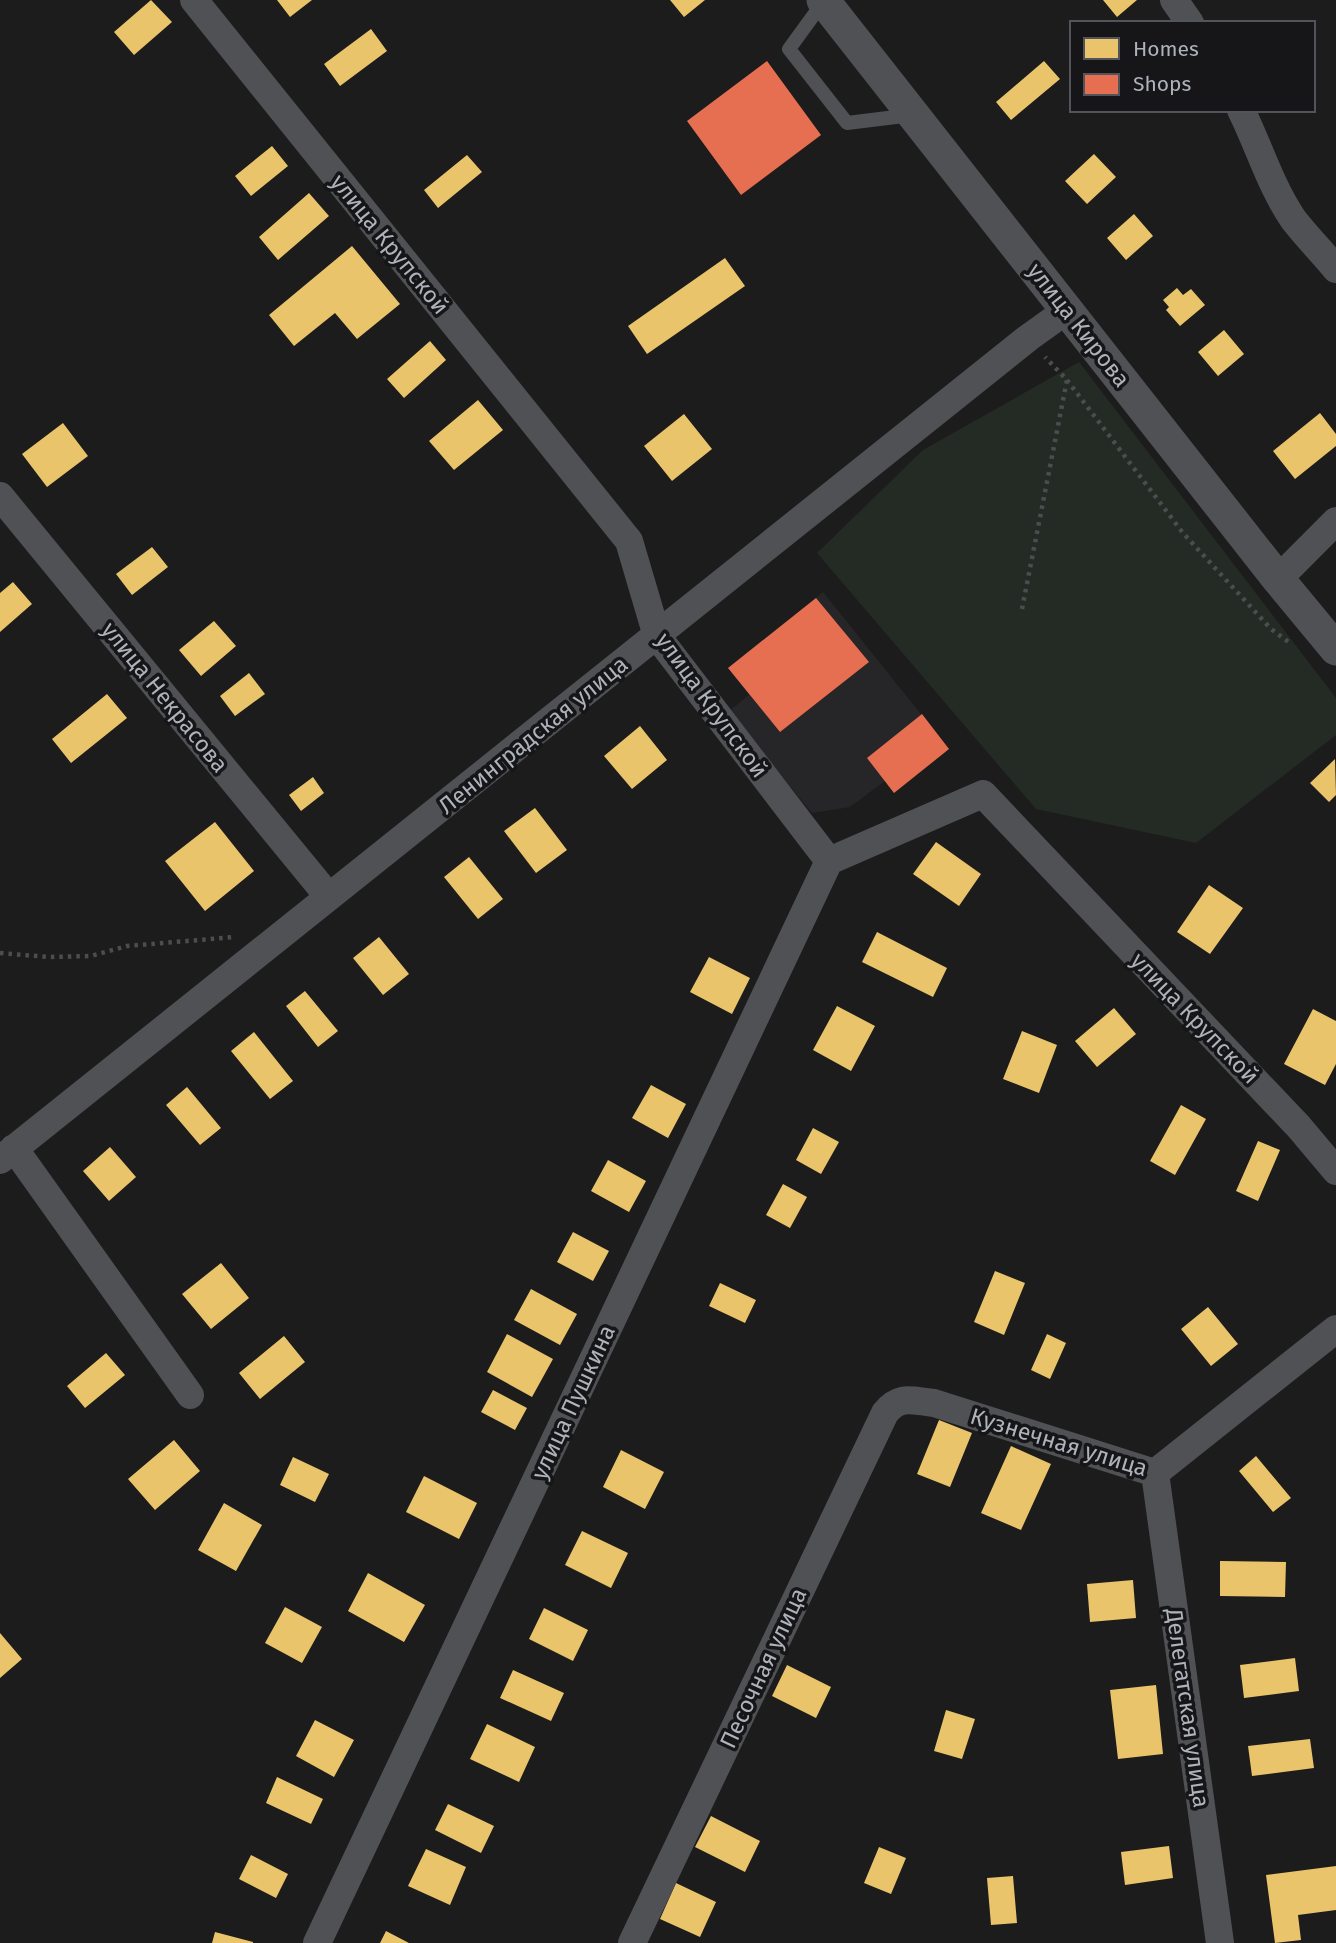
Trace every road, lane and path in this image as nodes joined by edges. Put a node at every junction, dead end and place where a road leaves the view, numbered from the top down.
1 (194, 0) edge
2 (823, 0) edge
3 (1174, 0) edge
4 (1189, 21) edge
5 (1242, 112) edge
6 (914, 114) junction
7 (1336, 269) edge
8 (1067, 310) junction
9 (1028, 338) junction
10 (1067, 380) junction
11 (0, 496) edge
12 (1336, 521) edge
13 (1278, 579) junction
14 (1022, 609) dead end
15 (657, 636) junction
16 (1292, 645) dead end
17 (1336, 649) edge
18 (829, 862) junction
19 (330, 897) junction
20 (282, 935) junction
21 (0, 953) edge
22 (7, 1154) edge
23 (1336, 1171) edge
24 (1336, 1329) edge
25 (190, 1395) dead end
26 (901, 1399) joint
27 (1155, 1473) junction
28 (317, 1943) edge
29 (632, 1943) edge
30 (1220, 1943) edge

1 - 15 street, улица Крупской
2 - 6 street, улица Кирова
2 - 6 lane
3 - 4 street
5 - 7 street
6 - 8 street, улица Кирова
8 - 9 street, Ленинградская улица
8 - 13 street, улица Кирова
9 - 10 path
9 - 15 street, Ленинградская улица
10 - 14 path
10 - 16 path
11 - 19 street, улица Некрасова
12 - 13 street
13 - 17 street, улица Кирова
15 - 18 street, улица Крупской
15 - 19 street, Ленинградская улица
18 - 23 street, улица Крупской
18 - 28 street, улица Пушкина
19 - 20 street, Ленинградская улица
20 - 21 path
20 - 22 street, Ленинградская улица
22 - 25 street
24 - 27 street, Кузнечная улица
26 - 27 street, Кузнечная улица
26 - 29 street, Песочная улица
27 - 30 street, Делегатская улица

